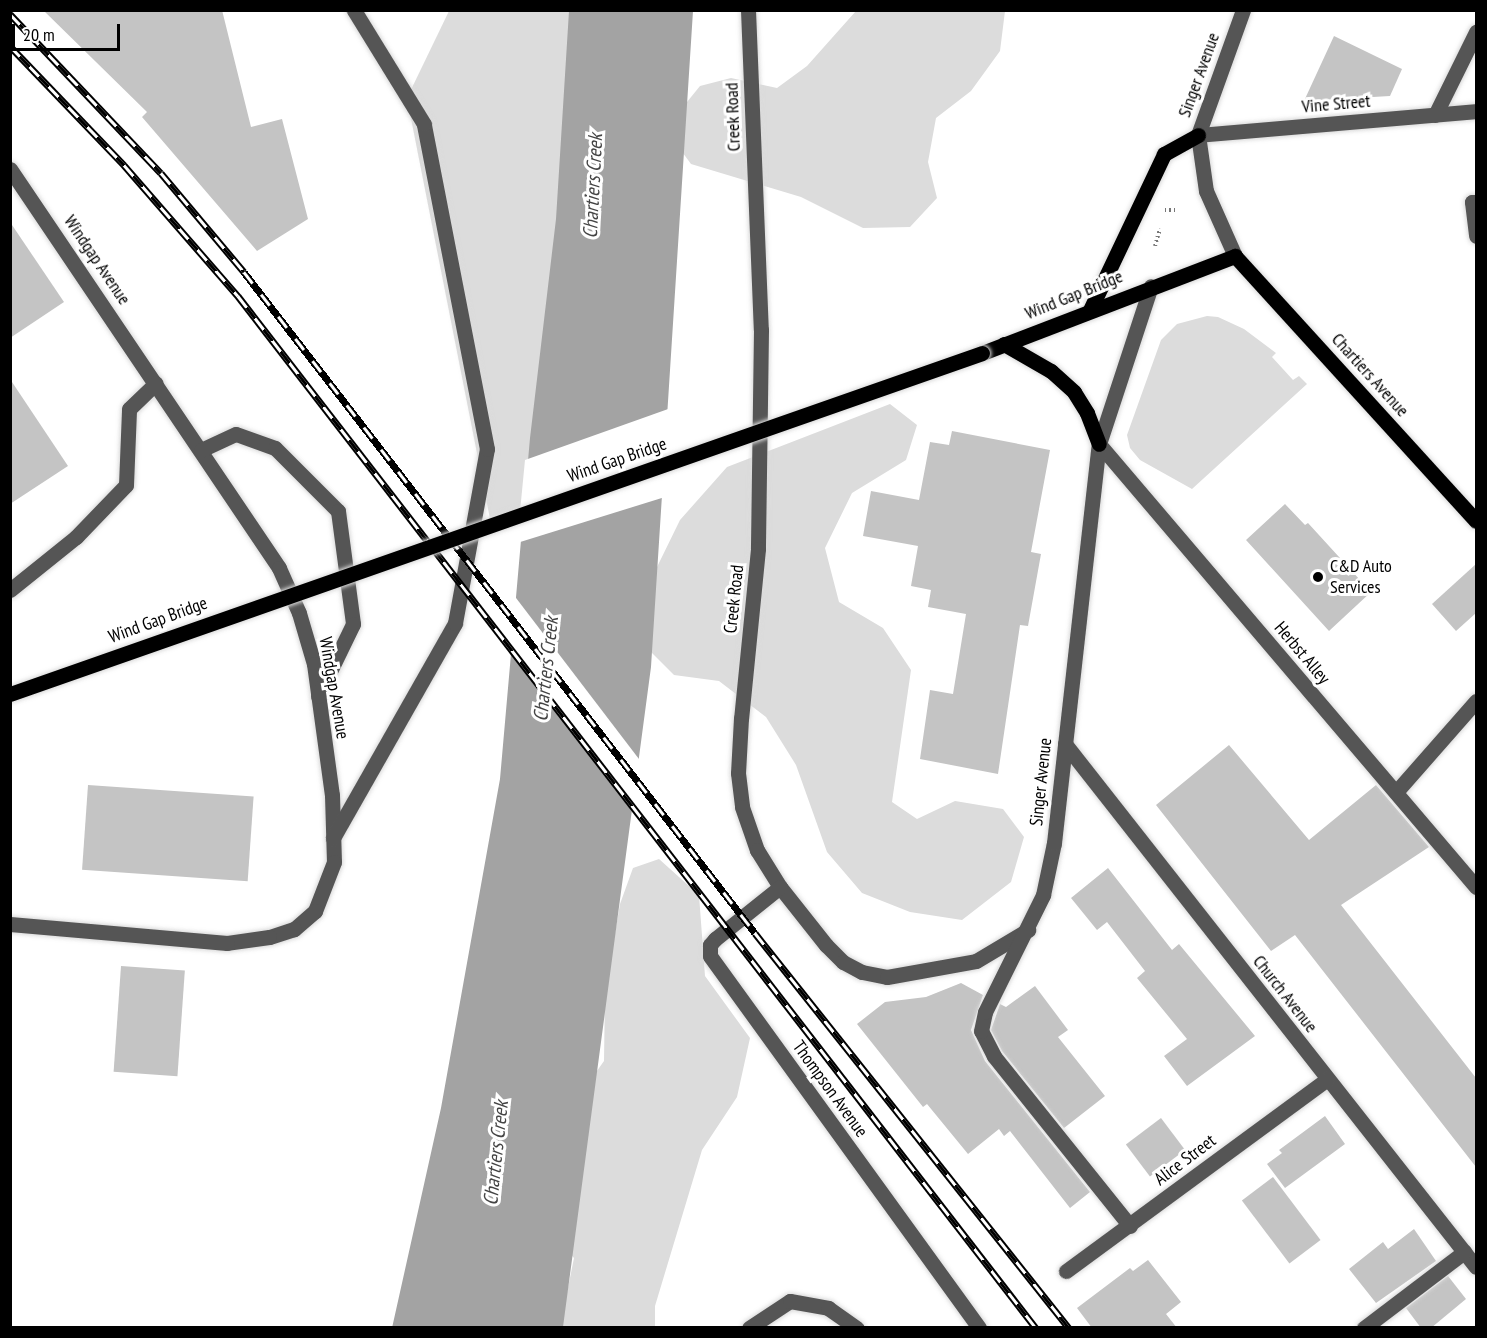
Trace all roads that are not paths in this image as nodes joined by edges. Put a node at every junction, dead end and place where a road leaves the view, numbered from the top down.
1 (354, 10) edge
2 (748, 10) edge
3 (1243, 10) edge
4 (1476, 32) edge
5 (1476, 111) edge
6 (1435, 116) junction
7 (1198, 135) junction
8 (10, 168) edge
9 (1476, 202) edge
10 (1476, 236) edge
11 (1234, 256) junction
12 (1150, 286) junction
13 (1090, 310) junction
14 (1004, 344) junction
15 (156, 383) junction
16 (1099, 444) junction
17 (201, 450) junction
18 (1476, 521) edge
19 (10, 590) edge
20 (10, 694) edge
21 (318, 696) junction
22 (1476, 701) edge
23 (1065, 744) junction
24 (1396, 792) junction
25 (333, 838) junction
26 (780, 887) junction
27 (1476, 887) edge
28 (10, 924) edge
29 (1028, 930) junction
30 (1327, 1079) junction
31 (1130, 1226) junction
32 (1464, 1252) junction
33 (1476, 1267) edge
34 (1066, 1271) dead end
35 (749, 1328) edge
36 (856, 1328) edge
37 (979, 1328) edge
38 (1364, 1328) edge

1 - 25 street
2 - 26 street, Creek Road
3 - 7 street, Singer Avenue
4 - 6 street
5 - 6 street, Vine Street
6 - 7 street, Vine Street
7 - 11 street, Singer Avenue
7 - 13 main road
8 - 15 street, Windgap Avenue
9 - 10 street
11 - 12 main road, Wind Gap Bridge
11 - 18 main road, Chartiers Avenue
12 - 13 main road, Wind Gap Bridge
12 - 16 street, Singer Avenue
13 - 14 main road, Wind Gap Bridge
14 - 16 main road
14 - 20 main road, Wind Gap Bridge, bridge
15 - 17 street, Windgap Avenue
15 - 19 street
16 - 23 street, Singer Avenue
16 - 24 street, Herbst Alley
17 - 21 street, Windgap Avenue
17 - 21 street
21 - 25 street, Windgap Avenue
22 - 24 street
23 - 29 street, Singer Avenue
23 - 30 street, Church Avenue
24 - 27 street, Herbst Alley
25 - 28 street, Windgap Avenue
26 - 29 street, Creek Road
26 - 37 street, Thompson Avenue
29 - 31 street, Singer Avenue
30 - 31 street, Alice Street
30 - 32 street, Church Avenue
31 - 34 street, Alice Street
32 - 33 street, Church Avenue
32 - 38 street
35 - 36 street

